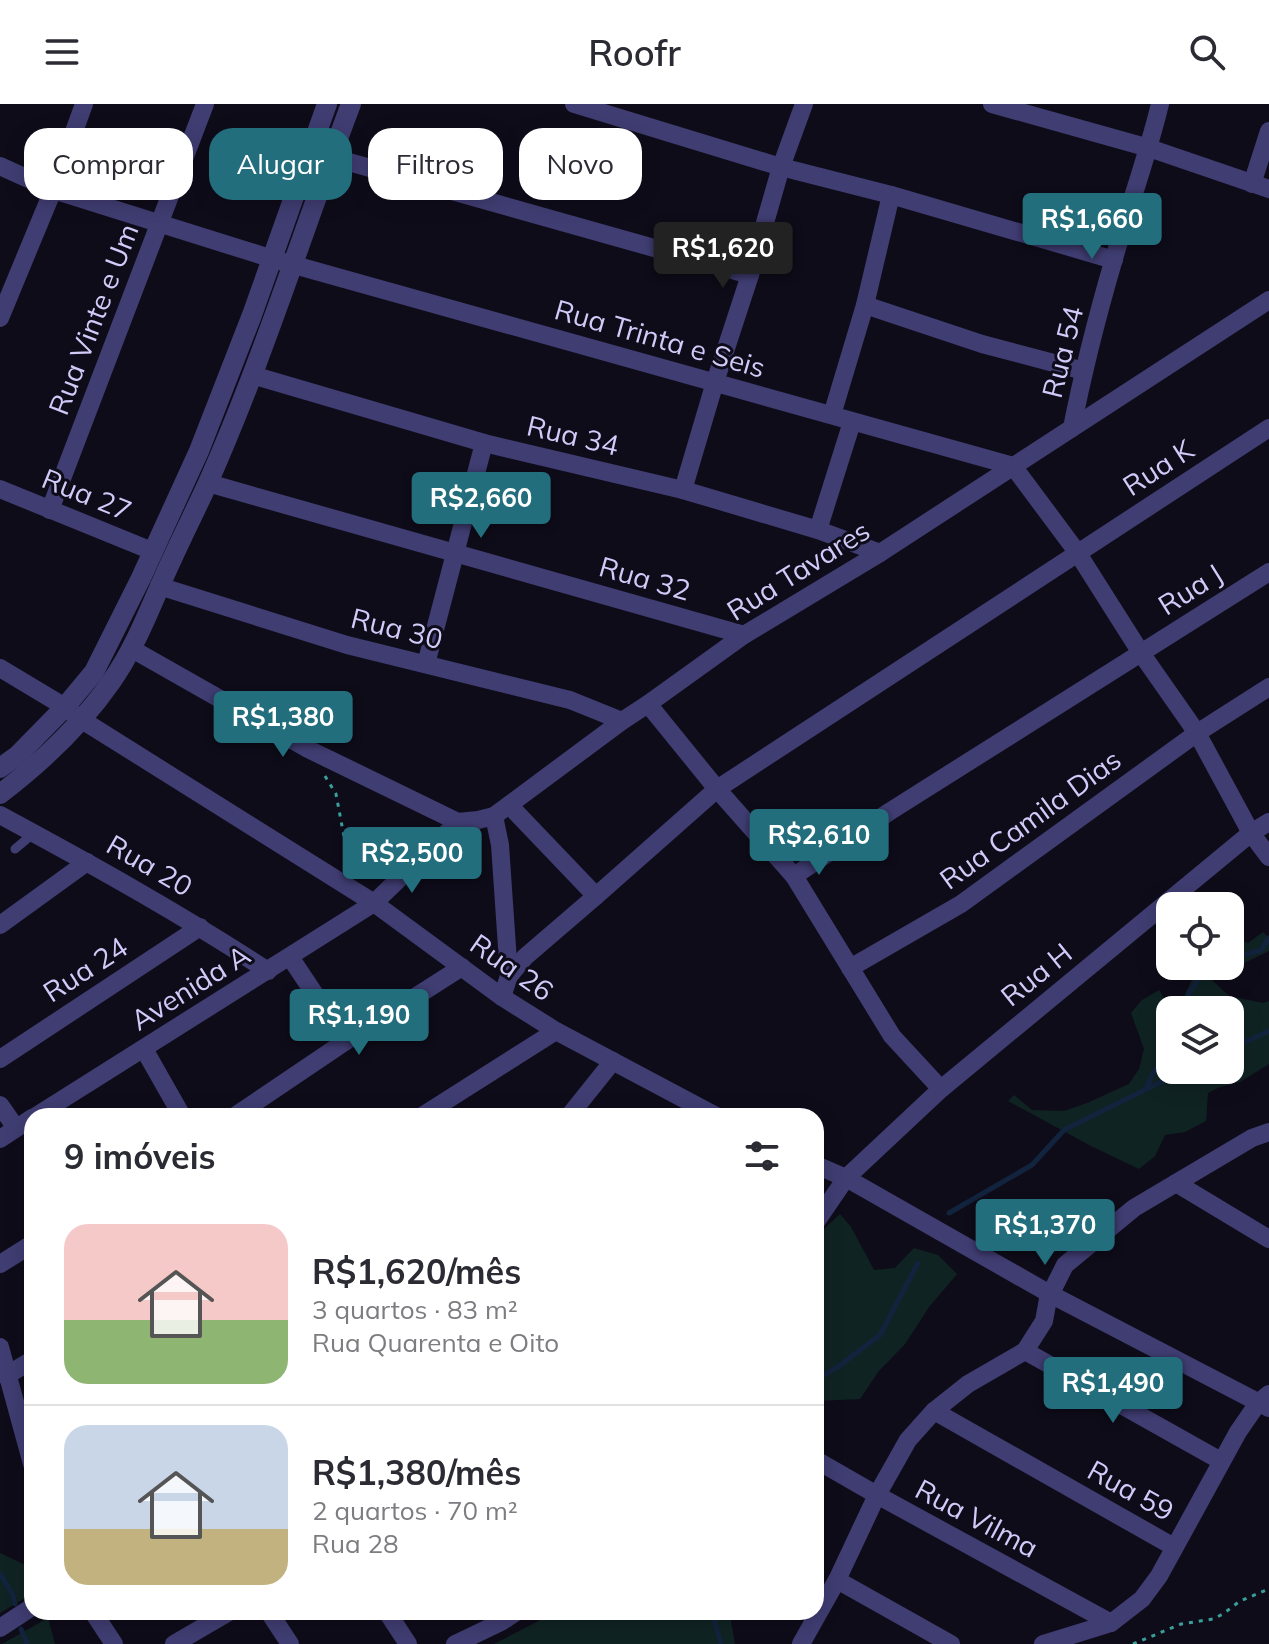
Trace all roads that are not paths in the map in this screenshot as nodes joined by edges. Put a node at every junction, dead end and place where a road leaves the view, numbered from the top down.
1 (84, 104) edge
2 (205, 104) edge
3 (327, 104) edge
4 (351, 104) edge
5 (574, 104) edge
6 (804, 104) edge
7 (992, 104) edge
8 (1160, 104) edge
9 (75, 128) edge
10 (342, 128) edge
11 (1269, 131) edge
12 (1149, 148) junction
13 (352, 163) edge
14 (0, 166) edge
15 (781, 167) junction
16 (24, 177) edge
17 (1261, 186) edge
18 (891, 195) junction
19 (49, 200) edge
20 (86, 200) edge
21 (311, 200) edge
22 (160, 222) junction
23 (1114, 260) junction
24 (283, 261) junction
25 (750, 275) junction
26 (1269, 300) edge
27 (865, 305) junction
28 (0, 318) edge
29 (1084, 371) junction
30 (252, 375) junction
31 (715, 382) junction
32 (832, 415) junction
33 (852, 422) junction
34 (1072, 428) junction
35 (1269, 428) edge
36 (484, 443) junction
37 (1013, 466) junction
38 (208, 483) junction
39 (0, 489) edge
40 (683, 490) junction
41 (50, 510) junction
42 (818, 530) junction
43 (152, 551) junction
44 (1077, 552) junction
45 (880, 553) junction
46 (456, 554) junction
47 (1269, 572) edge
48 (159, 586) junction
49 (744, 635) junction
50 (132, 649) junction
51 (1141, 653) junction
52 (426, 664) junction
53 (0, 668) edge
54 (1269, 687) edge
55 (648, 704) junction
56 (74, 714) junction
57 (622, 721) junction
58 (1197, 733) junction
59 (0, 768) edge
60 (717, 789) junction
61 (0, 794) edge
62 (502, 810) junction
63 (0, 815) edge
64 (458, 822) junction
65 (1269, 822) edge
66 (34, 833) junction
67 (1251, 833) junction
68 (15, 849) dead end
69 (1269, 857) edge
70 (87, 862) junction
71 (794, 876) junction
72 (596, 896) junction
73 (374, 903) junction
74 (0, 925) edge
75 (200, 927) junction
76 (290, 957) junction
77 (462, 967) junction
78 (850, 968) junction
79 (268, 971) junction
80 (509, 976) junction
81 (502, 997) junction
82 (556, 1031) junction
83 (346, 1041) junction
84 (144, 1049) junction
85 (0, 1059) edge
86 (613, 1061) junction
87 (941, 1089) junction
88 (0, 1105) edge
89 (49, 1108) edge
90 (177, 1108) edge
91 (247, 1108) edge
92 (435, 1108) edge
93 (575, 1108) edge
94 (701, 1108) edge
95 (24, 1119) edge
96 (24, 1124) edge
97 (1269, 1132) edge
98 (0, 1139) edge
99 (824, 1168) edge
100 (846, 1178) junction
101 (1176, 1183) junction
102 (824, 1210) edge
103 (1269, 1239) edge
104 (24, 1249) edge
105 (0, 1264) edge
106 (1050, 1294) junction
107 (0, 1347) edge
108 (1025, 1351) junction
109 (24, 1365) edge
110 (6, 1376) junction
111 (1265, 1401) edge
112 (934, 1411) junction
113 (24, 1437) edge
114 (1221, 1461) junction
115 (824, 1465) edge
116 (877, 1495) junction
117 (1174, 1547) junction
118 (837, 1580) junction
119 (824, 1603) edge
120 (24, 1612) edge
121 (98, 1620) edge
122 (215, 1620) edge
123 (274, 1620) edge
124 (392, 1620) edge
125 (496, 1620) edge
126 (814, 1620) edge
127 (1111, 1623) junction
128 (0, 1628) edge
129 (114, 1644) edge
130 (174, 1644) edge
131 (290, 1644) edge
132 (408, 1644) edge
133 (455, 1644) edge
134 (801, 1644) edge
135 (951, 1644) edge
136 (1043, 1644) edge

1 - 9 street
2 - 22 street, Rua Vinte e Um
3 - 24 street
4 - 10 street
5 - 15 street
6 - 15 street
7 - 12 street
8 - 12 street, Rua 54
11 - 17 street
12 - 17 street
12 - 23 street, Rua 54
13 - 25 street
14 - 16 street, Rua Trinta e Seis
15 - 18 street
15 - 25 street
18 - 23 street
18 - 27 street
19 - 28 street
20 - 22 street, Rua Trinta e Seis
21 - 24 street
22 - 24 street, Rua Trinta e Seis
22 - 41 street, Rua Vinte e Um
23 - 29 street, Rua 54
24 - 30 street
24 - 31 street, Rua Trinta e Seis
24 - 43 street
25 - 31 street
26 - 34 street, Rua Tavares
27 - 29 street
27 - 32 street
29 - 34 street, Rua 54
30 - 36 street, Rua 34
30 - 38 street
31 - 32 street, Rua Trinta e Seis
31 - 40 street
32 - 33 street, Rua Trinta e Seis
33 - 37 street, Rua Trinta e Seis
33 - 42 street
34 - 37 street, Rua Tavares
35 - 44 street, Rua K
36 - 40 street, Rua 34
36 - 46 street
37 - 44 street
37 - 45 street, Rua Tavares
38 - 46 street, Rua 32
38 - 48 street
39 - 41 street, Rua 27
40 - 42 street, Rua 34
41 - 43 street, Rua 27
42 - 45 street, Rua 34
43 - 56 street
44 - 51 street
44 - 60 street, Rua K
45 - 49 street, Rua Tavares
46 - 49 street, Rua 32
46 - 52 street
47 - 51 street, Rua J
48 - 50 street
48 - 52 street, Rua 30
49 - 55 street, Rua Tavares
50 - 56 street
50 - 64 street
51 - 58 street
51 - 71 street, Rua J
52 - 57 street, Rua 30
53 - 56 street, Rua 26
54 - 58 street, Rua Camila Dias
55 - 57 street, Rua Tavares
55 - 60 street
56 - 59 street
56 - 61 street
56 - 73 street, Rua 26
57 - 62 street, Rua Tavares
58 - 67 street
58 - 78 street, Rua Camila Dias
60 - 71 street
60 - 72 street, Rua K
62 - 64 street, Rua Tavares
62 - 72 street
62 - 80 street
63 - 66 street, Rua 20
64 - 73 street
65 - 67 street, Rua H
66 - 68 lane
66 - 70 street, Rua 20
67 - 69 street
67 - 87 street, Rua H
70 - 74 street
70 - 75 street, Rua 20
71 - 78 street
72 - 80 street, Rua K
73 - 76 street, Avenida A
73 - 77 street, Rua 26
75 - 79 street, Rua 20
75 - 85 street, Rua 24
76 - 79 street, Avenida A
76 - 83 street
77 - 81 street, Rua 26
77 - 83 street
78 - 87 street
79 - 84 street, Avenida A
80 - 81 street
81 - 82 street, Rua 26
82 - 86 street, Rua 26
82 - 92 street
83 - 91 street
84 - 89 street, Avenida A
84 - 90 street
86 - 93 street
86 - 94 street, Rua 26
87 - 100 street, Rua H
88 - 95 street
96 - 98 street, Avenida A
97 - 101 street
99 - 100 street
100 - 102 street, Rua H
100 - 106 street
101 - 103 street
101 - 106 street
104 - 105 street
106 - 108 street
106 - 111 street
107 - 110 street
108 - 112 street
108 - 114 street
109 - 110 street
110 - 113 street
111 - 114 street
112 - 116 street
112 - 117 street, Rua 59
114 - 117 street
115 - 116 street, Rua Vilma
116 - 118 street
116 - 127 street, Rua Vilma
117 - 127 street
118 - 119 street
118 - 135 street
120 - 128 street
121 - 129 street
122 - 130 street
123 - 131 street
124 - 132 street
125 - 133 street
126 - 134 street
127 - 136 street

